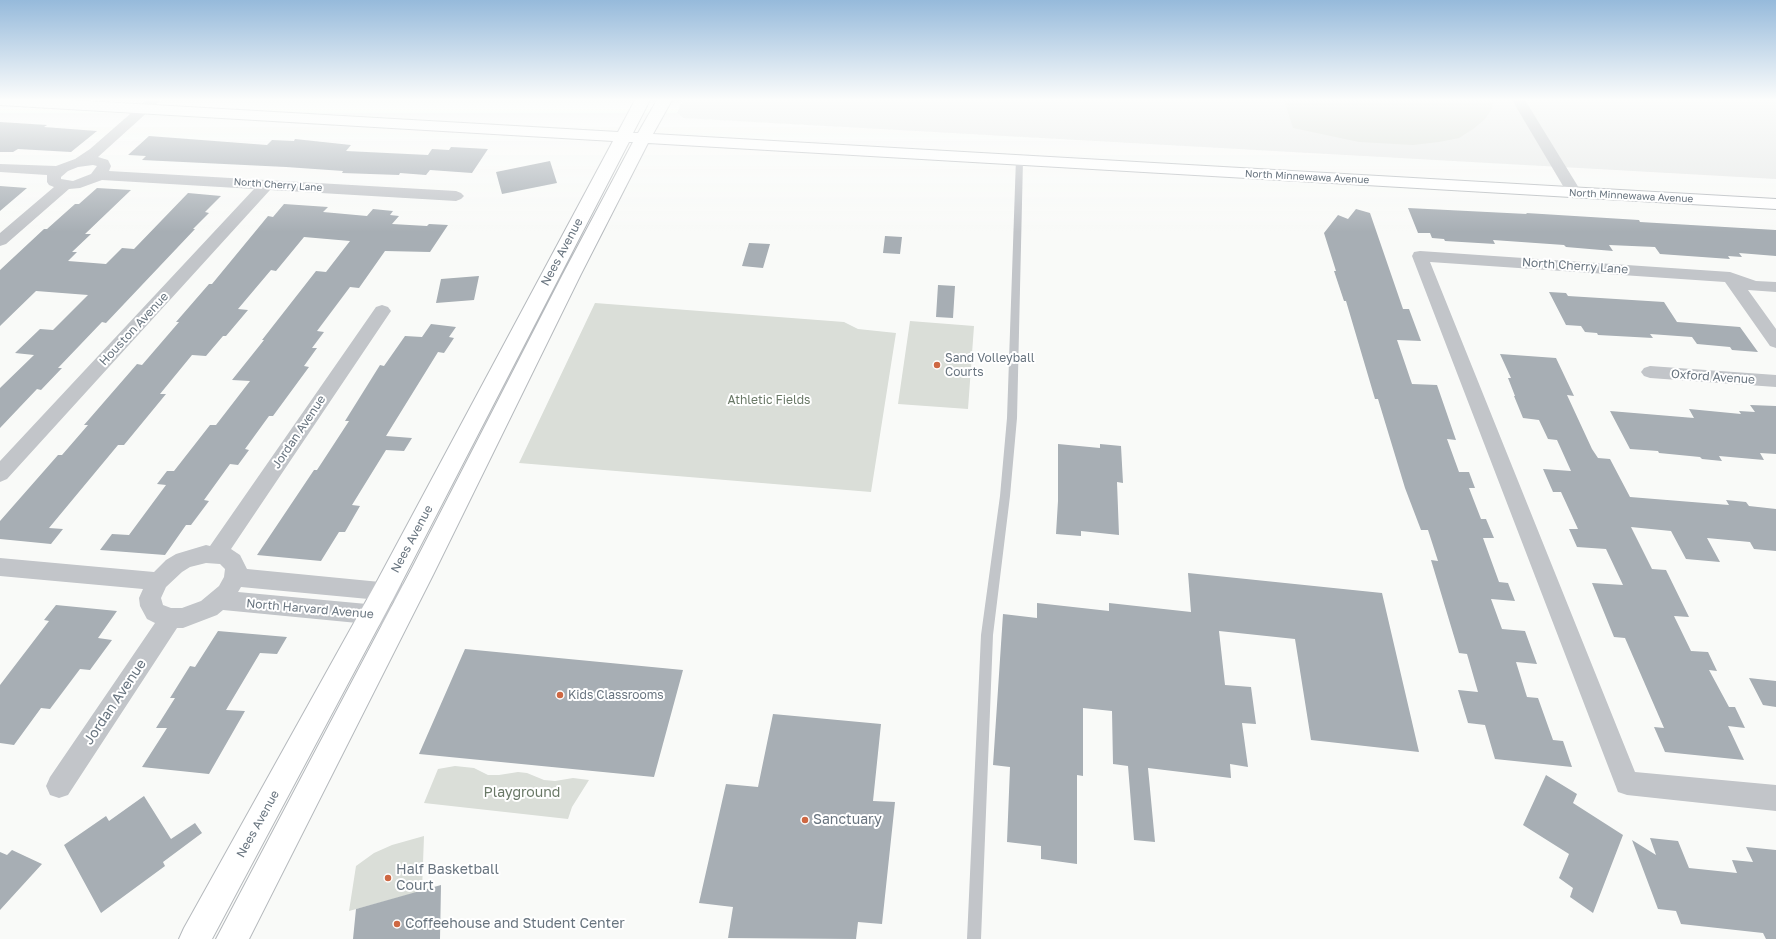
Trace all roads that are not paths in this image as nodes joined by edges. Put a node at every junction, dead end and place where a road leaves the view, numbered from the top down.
1 (105, 144) edge
2 (120, 144) edge
3 (630, 144) edge
4 (631, 144) edge
5 (860, 144) edge
6 (1544, 144) edge
7 (1019, 153) junction
8 (81, 161) junction
9 (0, 168) edge
10 (101, 169) junction
11 (58, 171) junction
12 (1565, 178) junction
13 (267, 184) junction
14 (65, 185) junction
15 (1776, 190) edge
16 (1574, 192) junction
17 (456, 196) dead end
18 (1776, 197) edge
19 (1687, 199) junction
20 (1776, 204) edge
21 (0, 241) edge
22 (1776, 276) edge
23 (1730, 277) junction
24 (1776, 287) edge
25 (382, 311) dead end
26 (1776, 342) edge
27 (1650, 372) dead end
28 (1776, 381) edge
29 (0, 474) edge
30 (216, 554) junction
31 (0, 567) edge
32 (236, 577) junction
33 (158, 581) junction
34 (384, 592) junction
35 (411, 594) junction
36 (220, 600) junction
37 (372, 614) junction
38 (399, 617) junction
39 (171, 618) junction
40 (59, 786) dead end
41 (1776, 798) edge
42 (196, 939) edge
43 (232, 939) edge
44 (974, 939) edge

1 - 8 street
2 - 10 street
3 - 34 main road, Nees Avenue
4 - 35 main road, Nees Avenue
5 - 7 main road, North Minnewawa Avenue
6 - 12 street
7 - 12 main road, North Minnewawa Avenue
7 - 16 main road, North Minnewawa Avenue
7 - 44 lane
8 - 10 street, North Cherry Lane
8 - 11 street
9 - 11 street
10 - 13 street, North Cherry Lane
10 - 14 street
11 - 14 street
12 - 15 main road, North Minnewawa Avenue
12 - 16 street
13 - 17 street, North Cherry Lane
13 - 29 street, Houston Avenue
14 - 21 street
16 - 19 main road, North Minnewawa Avenue
18 - 19 main road
19 - 20 main road, North Minnewawa Avenue
22 - 23 street, North Cherry Lane
23 - 24 street, North Cherry Lane
23 - 26 street
23 - 41 street, North Cherry Lane
25 - 30 street, Jordan Avenue
27 - 28 street, Oxford Avenue
30 - 32 street
30 - 33 street
31 - 33 street
32 - 34 street, North Harvard Avenue
32 - 36 street
33 - 39 street
34 - 35 street, North Harvard Avenue
34 - 37 main road, Nees Avenue
35 - 38 main road, Nees Avenue
36 - 37 street, North Harvard Avenue
36 - 39 street
37 - 38 street, North Harvard Avenue
37 - 42 main road, Nees Avenue
38 - 43 main road, Nees Avenue
39 - 40 street, Jordan Avenue

